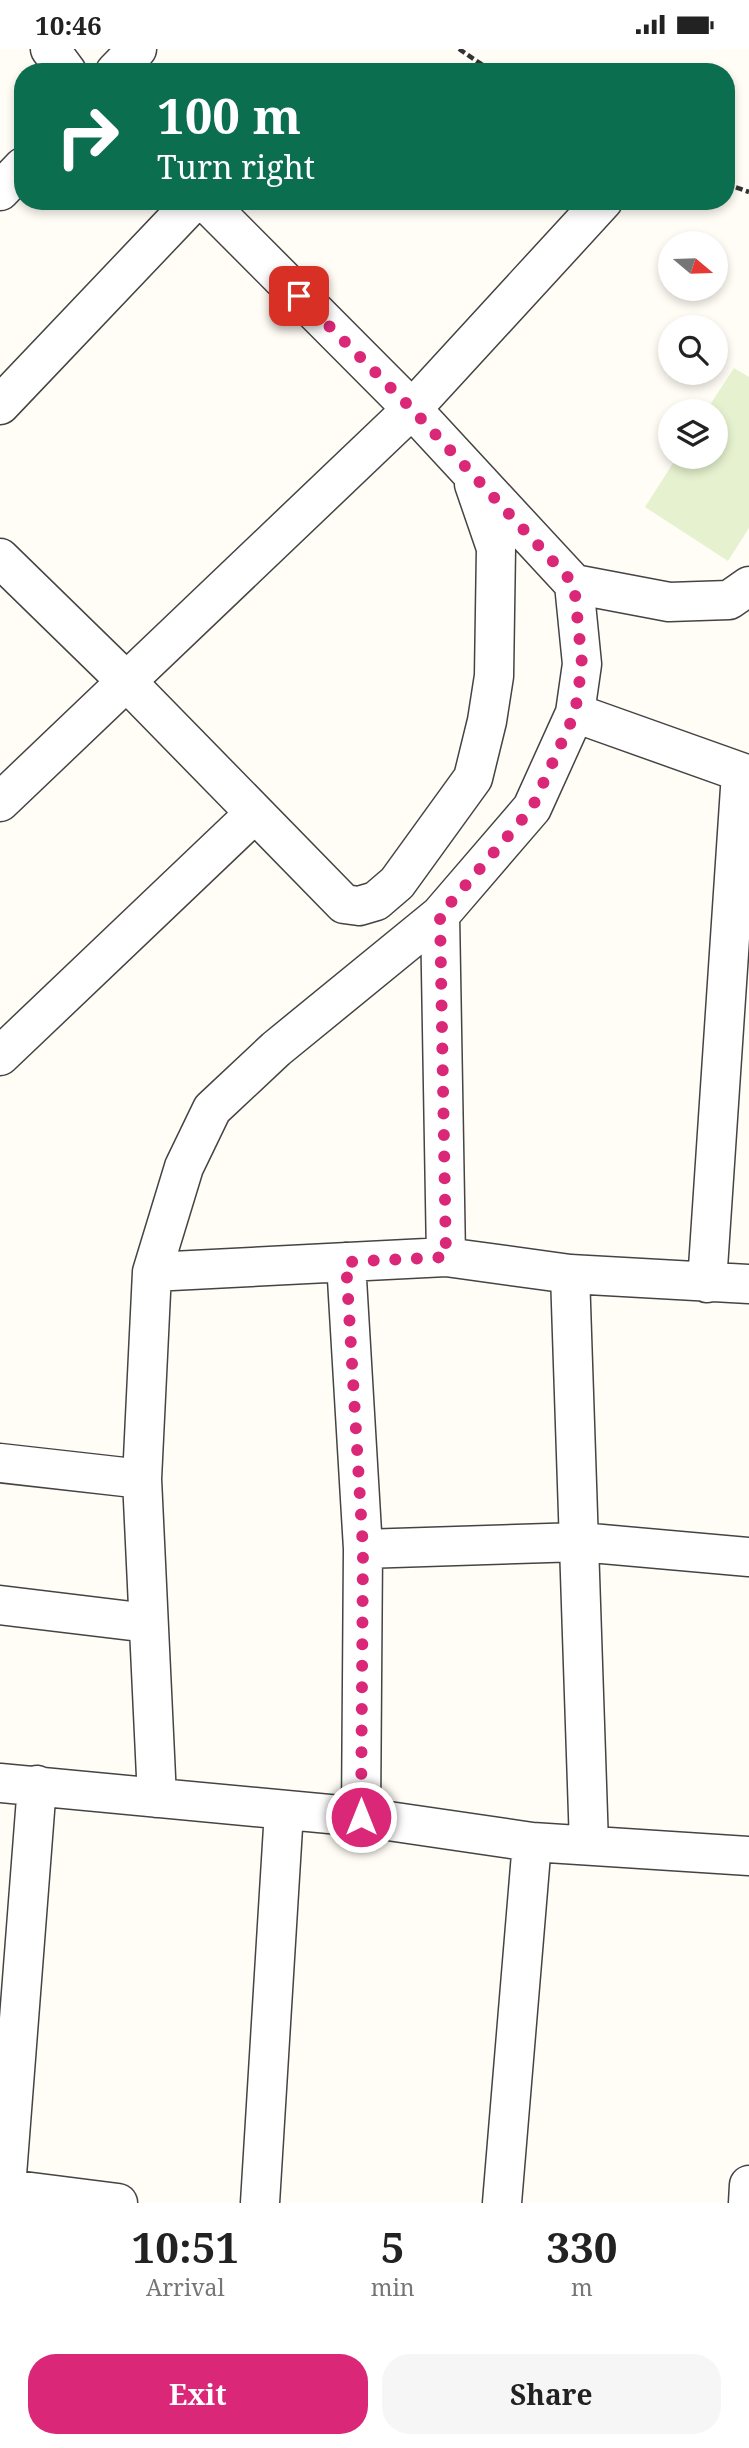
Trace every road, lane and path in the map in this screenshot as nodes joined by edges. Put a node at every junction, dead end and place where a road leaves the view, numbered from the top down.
1 (137, 49) edge
2 (458, 49) edge
3 (124, 63) edge
4 (479, 63) edge
5 (14, 176) edge
6 (0, 191) edge
7 (185, 210) edge
8 (214, 210) edge
9 (595, 210) edge
10 (0, 405) edge
11 (412, 409) junction
12 (470, 472) junction
13 (7, 578) edge
14 (574, 584) junction
15 (749, 586) edge
16 (125, 681) junction
17 (575, 713) junction
18 (745, 774) edge
19 (0, 802) edge
20 (254, 814) junction
21 (440, 915) junction
22 (0, 1056) edge
23 (446, 1257) junction
24 (346, 1262) junction
25 (152, 1272) junction
26 (570, 1273) junction
27 (707, 1283) junction
28 (749, 1284) edge
29 (0, 1463) edge
30 (142, 1479) junction
31 (580, 1542) junction
32 (363, 1549) junction
33 (749, 1557) edge
34 (0, 1605) edge
35 (148, 1623) junction
36 (18, 1784) edge
37 (157, 1798) junction
38 (284, 1811) junction
39 (361, 1817) junction
40 (532, 1842) junction
41 (589, 1845) junction
42 (749, 1856) edge
43 (749, 2185) edge
44 (3, 2188) edge
45 (118, 2203) edge
46 (260, 2203) edge
47 (502, 2203) edge
48 (748, 2203) edge

1 - 3 street
2 - 4 path
5 - 6 street
7 - 10 street
8 - 11 street
9 - 11 street
11 - 12 street
11 - 16 street
12 - 14 street
12 - 20 street
13 - 16 street
14 - 15 street
14 - 17 street
16 - 19 street
16 - 20 street
17 - 18 street
17 - 21 street
18 - 27 street
20 - 22 street
21 - 23 street
21 - 25 street
23 - 24 street
23 - 26 street
24 - 25 street
24 - 32 street
25 - 30 street
26 - 27 street
26 - 31 street
27 - 28 street
29 - 30 street
30 - 35 street
31 - 32 street
31 - 33 street
31 - 41 street
32 - 39 street
34 - 35 street
35 - 37 street
36 - 37 street
36 - 44 street
37 - 38 street
38 - 39 street
38 - 46 street
39 - 40 street
40 - 41 street
40 - 47 street
41 - 42 street
43 - 48 street
44 - 45 street

